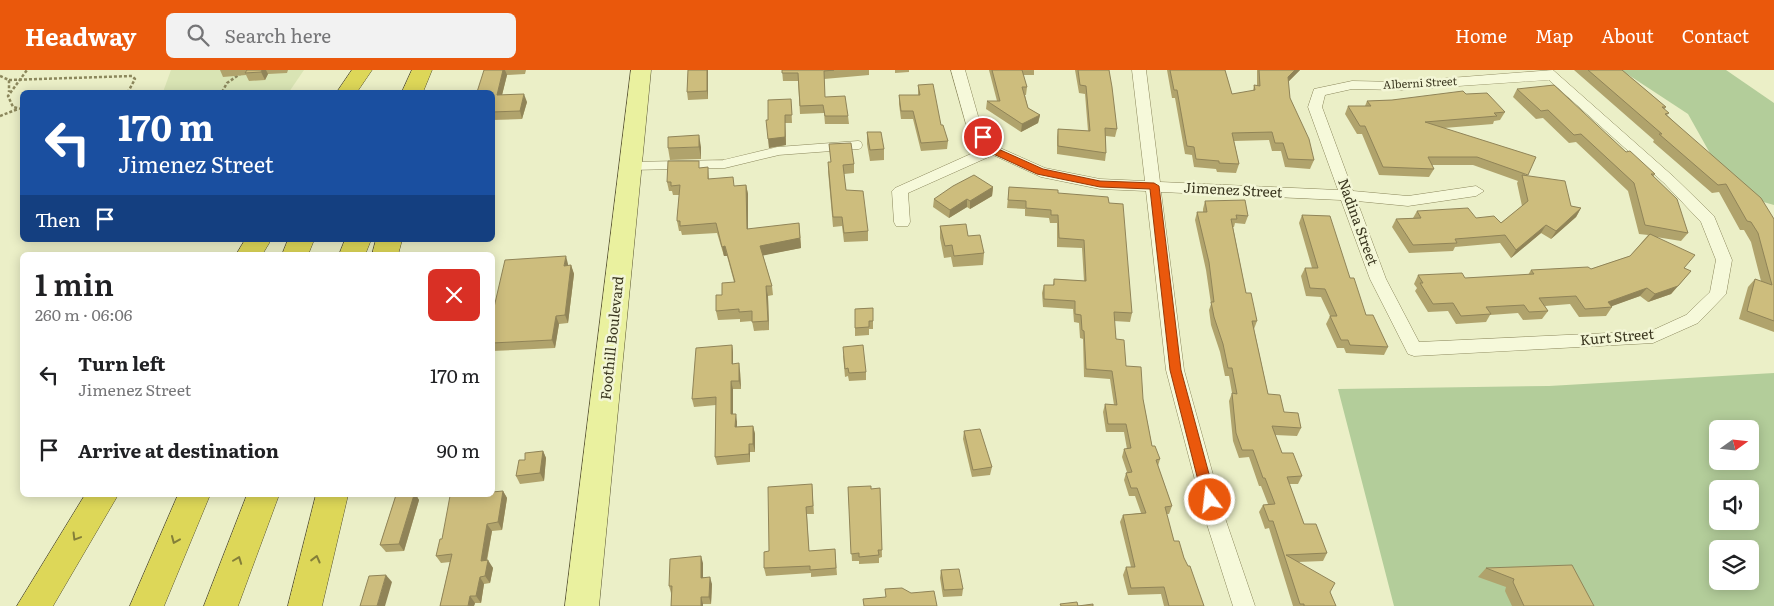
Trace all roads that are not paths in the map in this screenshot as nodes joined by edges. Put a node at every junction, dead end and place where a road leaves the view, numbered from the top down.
1 (362, 70) edge
2 (373, 70) edge
3 (422, 70) edge
4 (432, 70) edge
5 (641, 70) edge
6 (958, 70) edge
7 (1139, 70) edge
8 (1548, 73) edge
9 (348, 90) edge
10 (365, 90) edge
11 (414, 90) edge
12 (427, 90) edge
13 (1319, 92) joint
14 (858, 146) dead end
15 (992, 150) junction
16 (631, 166) junction
17 (1154, 186) junction
18 (1476, 191) dead end
19 (1348, 195) junction
20 (902, 222) dead end
21 (1414, 349) joint
22 (101, 497) edge
23 (193, 497) edge
24 (262, 497) edge
25 (332, 497) edge
26 (34, 606) edge
27 (147, 606) edge
28 (221, 606) edge
29 (305, 606) edge
30 (582, 606) edge
31 (1244, 606) edge

1 - 9 highway
2 - 10 highway
3 - 11 highway
4 - 12 highway
5 - 16 main road, Foothill Boulevard
6 - 15 street, Jimenez Street
7 - 17 street
8 - 13 street, Alberni Street
8 - 21 street, Kurt Street
13 - 19 street, Nadina Street
14 - 16 lane
15 - 17 street, Jimenez Street
15 - 20 street
16 - 30 main road, Foothill Boulevard
17 - 19 street, Jimenez Street
17 - 31 street
18 - 19 street, Jimenez Street
19 - 21 street, Nadina Street
22 -> 26 highway
23 -> 27 highway
28 -> 24 highway
29 -> 25 highway

